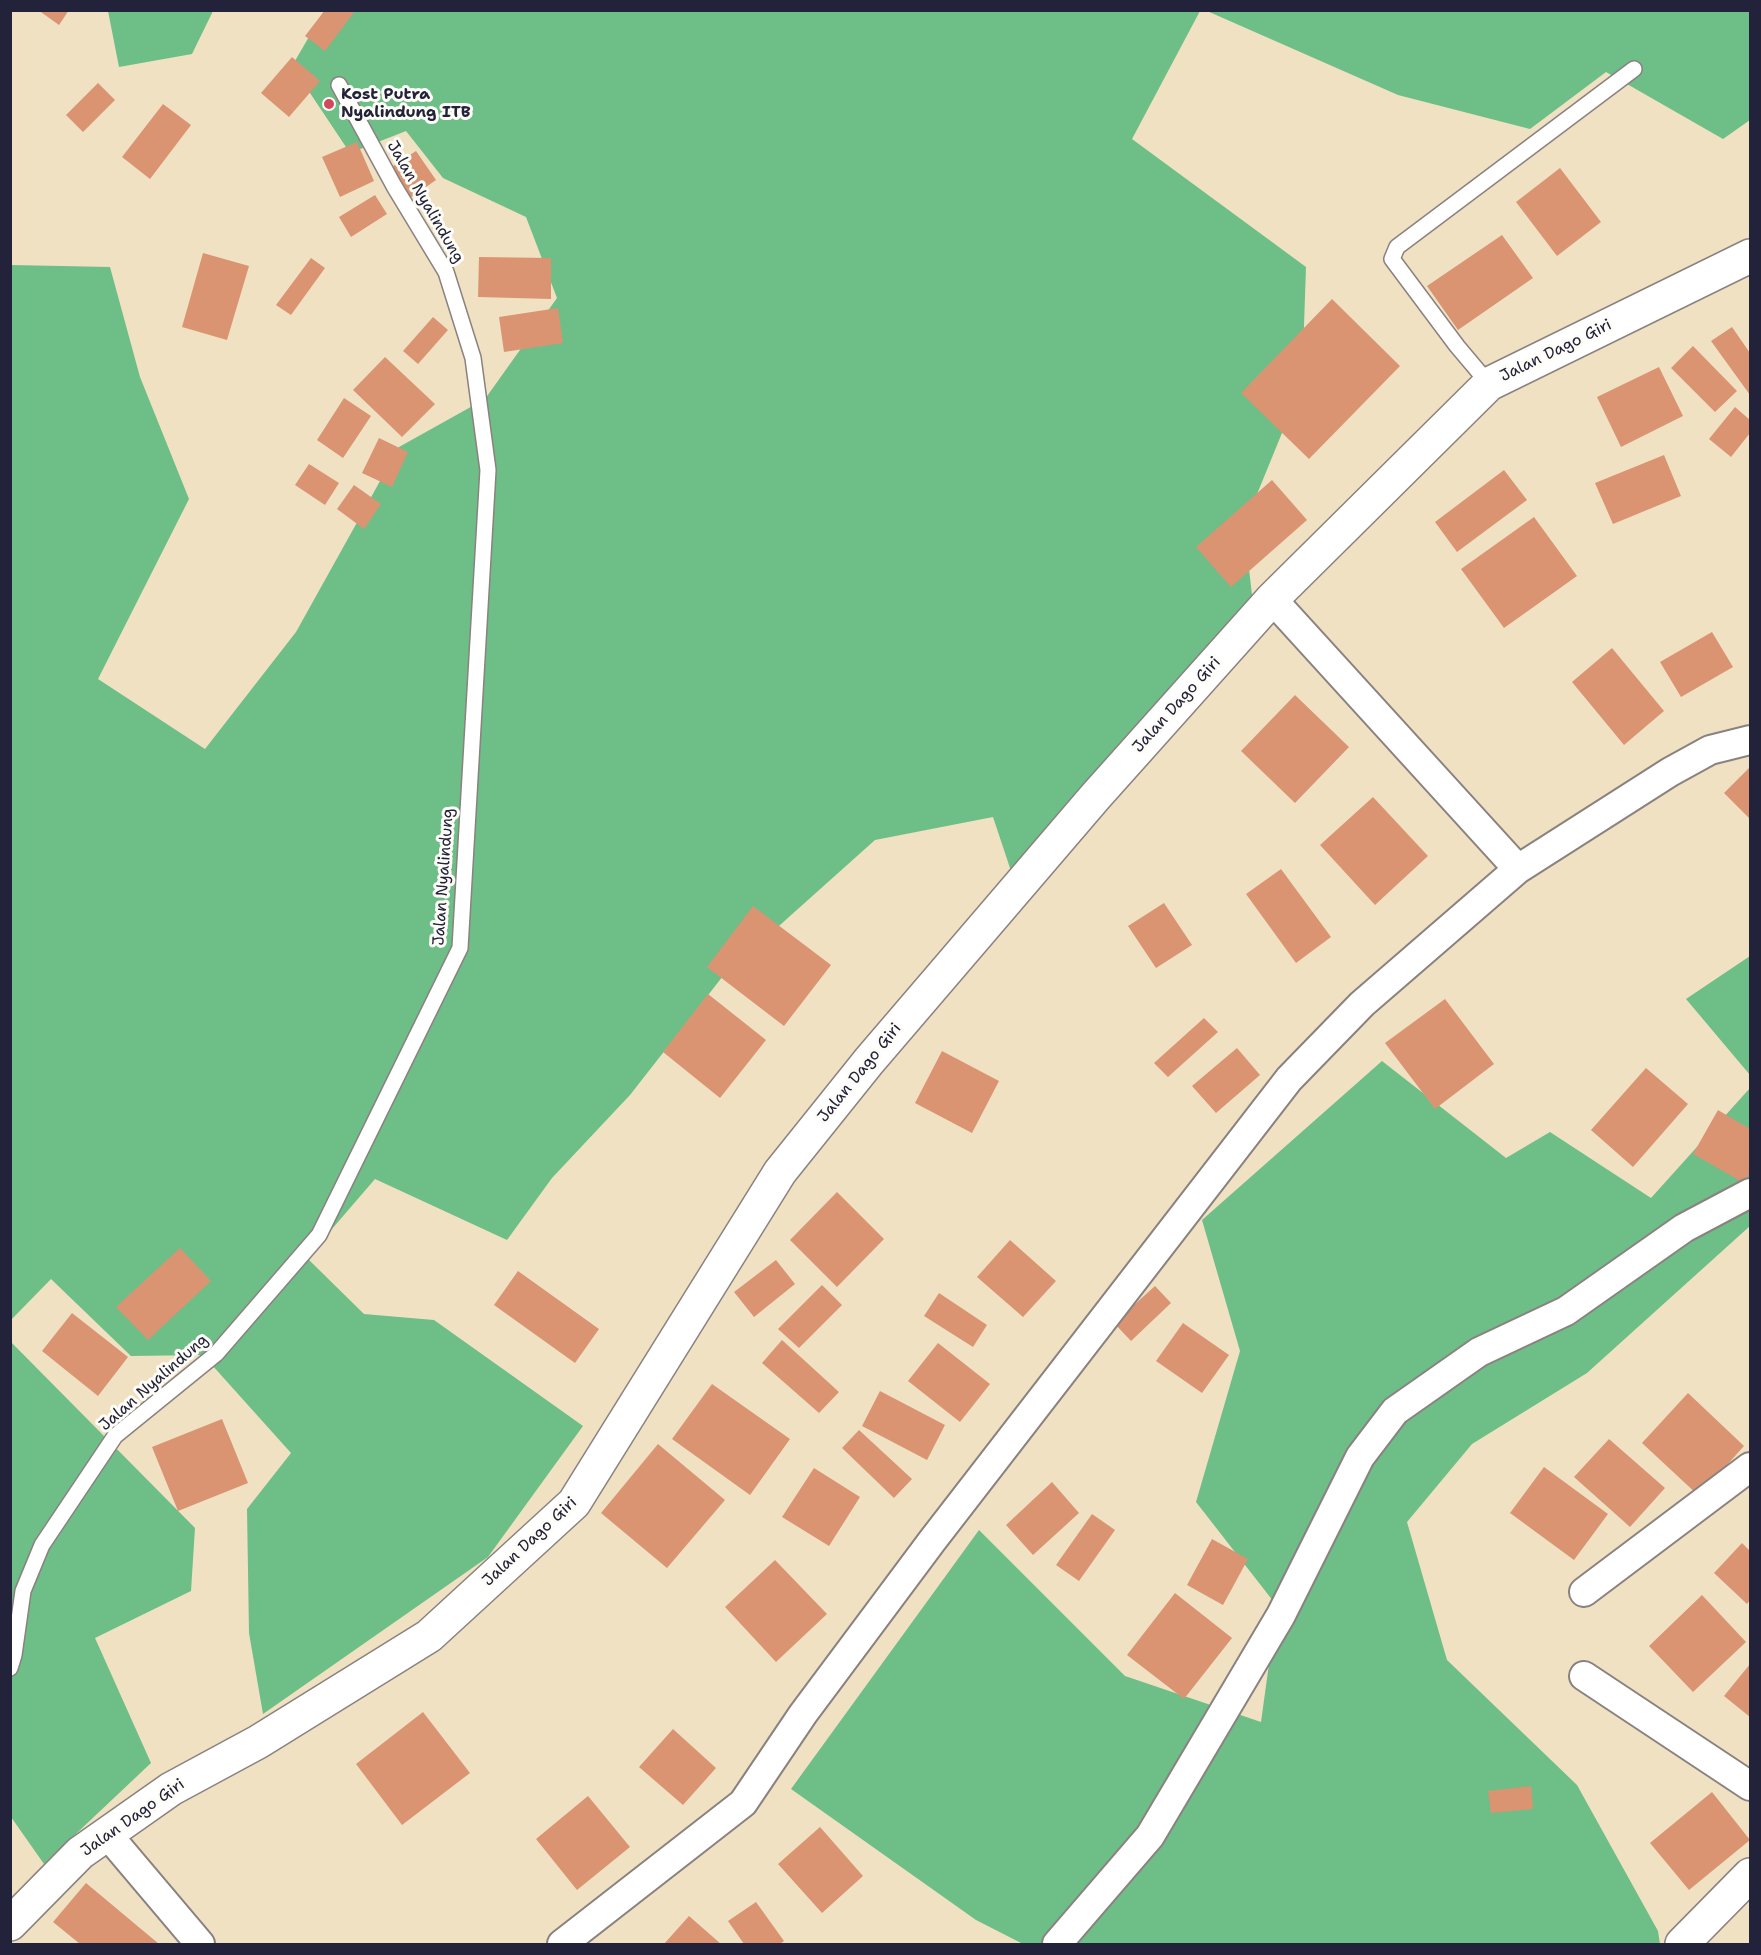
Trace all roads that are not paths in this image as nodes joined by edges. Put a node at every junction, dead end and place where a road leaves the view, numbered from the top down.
1 (1634, 69) dead end
2 (339, 85) dead end
3 (1750, 256) edge
4 (1489, 384) junction
5 (1272, 599) junction
6 (1750, 740) edge
7 (1518, 869) junction
8 (1750, 1193) edge
9 (1750, 1467) edge
10 (1584, 1592) dead end
11 (10, 1668) edge
12 (1584, 1676) dead end
13 (1750, 1785) edge
14 (107, 1834) junction
15 (1750, 1875) edge
16 (10, 1924) edge
17 (200, 1944) edge
18 (562, 1944) edge
19 (1057, 1944) edge
20 (1682, 1944) edge

1 - 4 lane
2 - 11 lane, Jalan Nyalindung
3 - 4 main road, Jalan Dago Giri
4 - 5 main road, Jalan Dago Giri
5 - 7 street
5 - 14 main road, Jalan Dago Giri
6 - 7 street
7 - 18 street
8 - 19 street
9 - 10 street
12 - 13 street
14 - 16 main road, Jalan Dago Giri
14 - 17 street
15 - 20 main road

